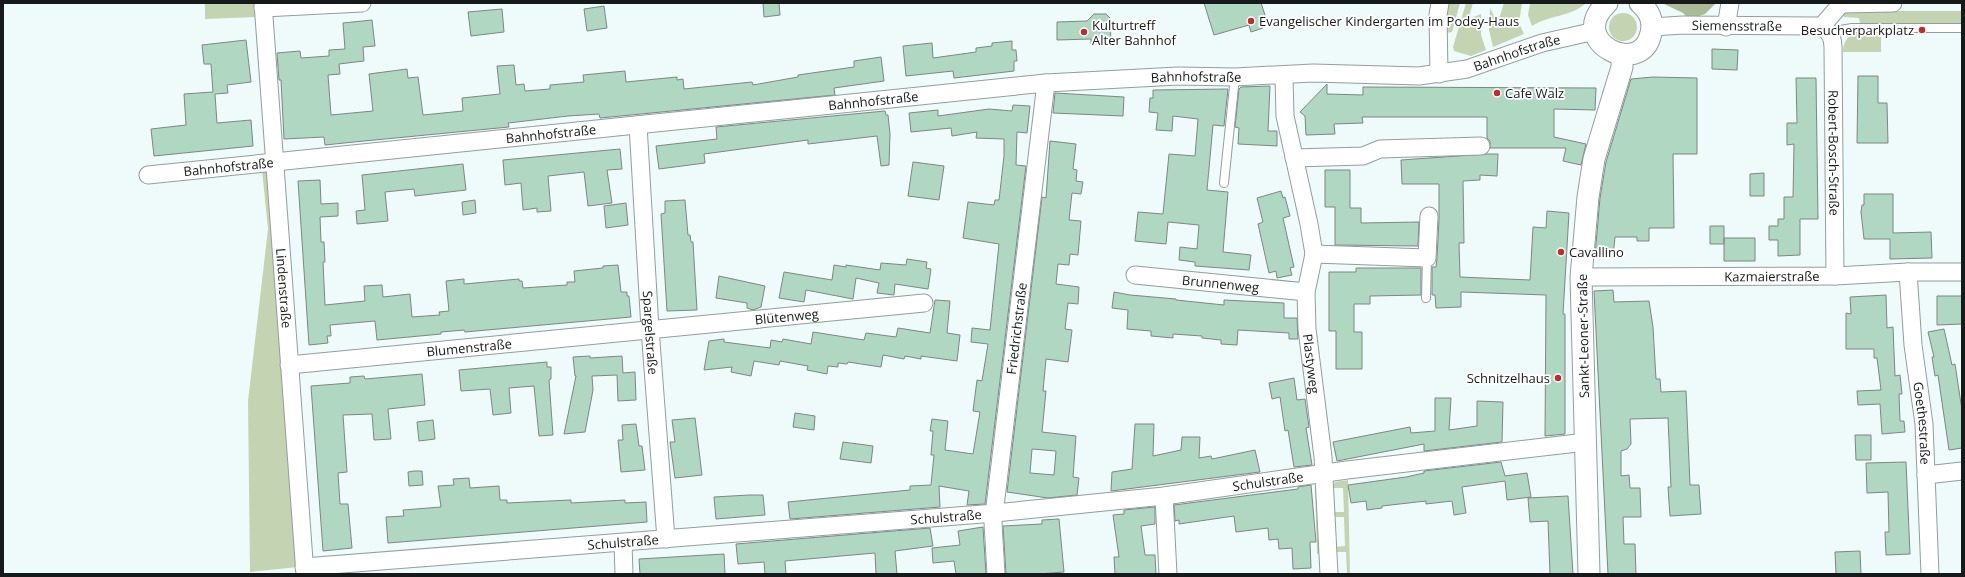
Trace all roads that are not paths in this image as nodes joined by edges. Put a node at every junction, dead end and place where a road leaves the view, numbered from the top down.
1 (362, 3) edge
2 (1440, 3) edge
3 (1607, 3) edge
4 (1640, 3) edge
5 (1730, 3) edge
6 (1893, 3) edge
7 (343, 4) edge
8 (263, 5) edge
9 (1652, 27) junction
10 (1726, 27) junction
11 (1962, 28) edge
12 (1825, 29) junction
13 (1595, 31) junction
14 (1622, 55) junction
15 (1439, 74) junction
16 (1284, 76) junction
17 (1235, 77) junction
18 (1046, 83) junction
19 (638, 125) junction
20 (1481, 146) dead end
21 (1294, 158) junction
22 (275, 162) junction
23 (148, 175) dead end
24 (1224, 183) dead end
25 (1429, 216) dead end
26 (1314, 254) junction
27 (1427, 258) junction
28 (1908, 272) junction
29 (1962, 272) edge
30 (1135, 275) dead end
31 (1581, 276) junction
32 (1835, 276) junction
33 (1306, 292) junction
34 (1426, 298) dead end
35 (924, 302) dead end
36 (650, 329) junction
37 (289, 365) junction
38 (1586, 442) junction
39 (1962, 470) edge
40 (1324, 473) junction
41 (1926, 475) junction
42 (1164, 496) junction
43 (996, 513) junction
44 (666, 539) junction
45 (623, 543) junction
46 (305, 570) edge
47 (624, 574) edge
48 (996, 574) edge
49 (1168, 574) edge
50 (1329, 574) edge
51 (1589, 574) edge
52 (1930, 574) edge

1 - 7 street
2 - 15 street
3 - 13 street
4 - 9 street
5 - 10 street
6 - 12 street
7 - 8 street
8 - 22 street, Lindenstraße
9 - 10 street, Siemensstraße
9 - 14 street
10 - 12 street, Siemensstraße
11 - 12 lane
12 - 32 street, Robert-Bosch-Straße
13 - 14 street
13 - 15 street, Bahnhofstraße
14 - 31 street, Sankt-Leoner-Straße
15 - 16 street, Bahnhofstraße
16 - 17 street, Bahnhofstraße
16 - 21 street, Plastyweg
17 - 18 street, Bahnhofstraße
17 - 24 lane
18 - 19 street, Bahnhofstraße
18 - 43 street, Friedrichstraße
19 - 22 street, Bahnhofstraße
19 - 36 street, Spargelstraße
20 - 21 street
21 - 26 street, Plastyweg
22 - 23 street, Bahnhofstraße
22 - 37 street, Lindenstraße
25 - 27 street
26 - 27 street
26 - 33 street, Plastyweg
27 - 34 lane
28 - 29 street, Kazmaierstraße
28 - 32 street, Kazmaierstraße
28 - 41 street, Goethestraße
30 - 33 street, Brunnenweg
31 - 32 street, Kazmaierstraße
31 - 38 street, Sankt-Leoner-Straße
33 - 40 street, Plastyweg
35 - 36 street, Blütenweg
36 - 37 street, Blumenstraße
36 - 44 street, Spargelstraße
37 - 46 street, Lindenstraße
38 - 40 street, Schulstraße
38 - 51 street, Sankt-Leoner-Straße
39 - 41 street
40 - 42 street, Schulstraße
40 - 50 street, Plastyweg
41 - 52 street, Goethestraße
42 - 43 street, Schulstraße
42 - 49 street
43 - 44 street, Schulstraße
43 - 48 street, Friedrichstraße
44 - 45 street, Schulstraße
45 - 46 street, Schulstraße
45 - 47 street

